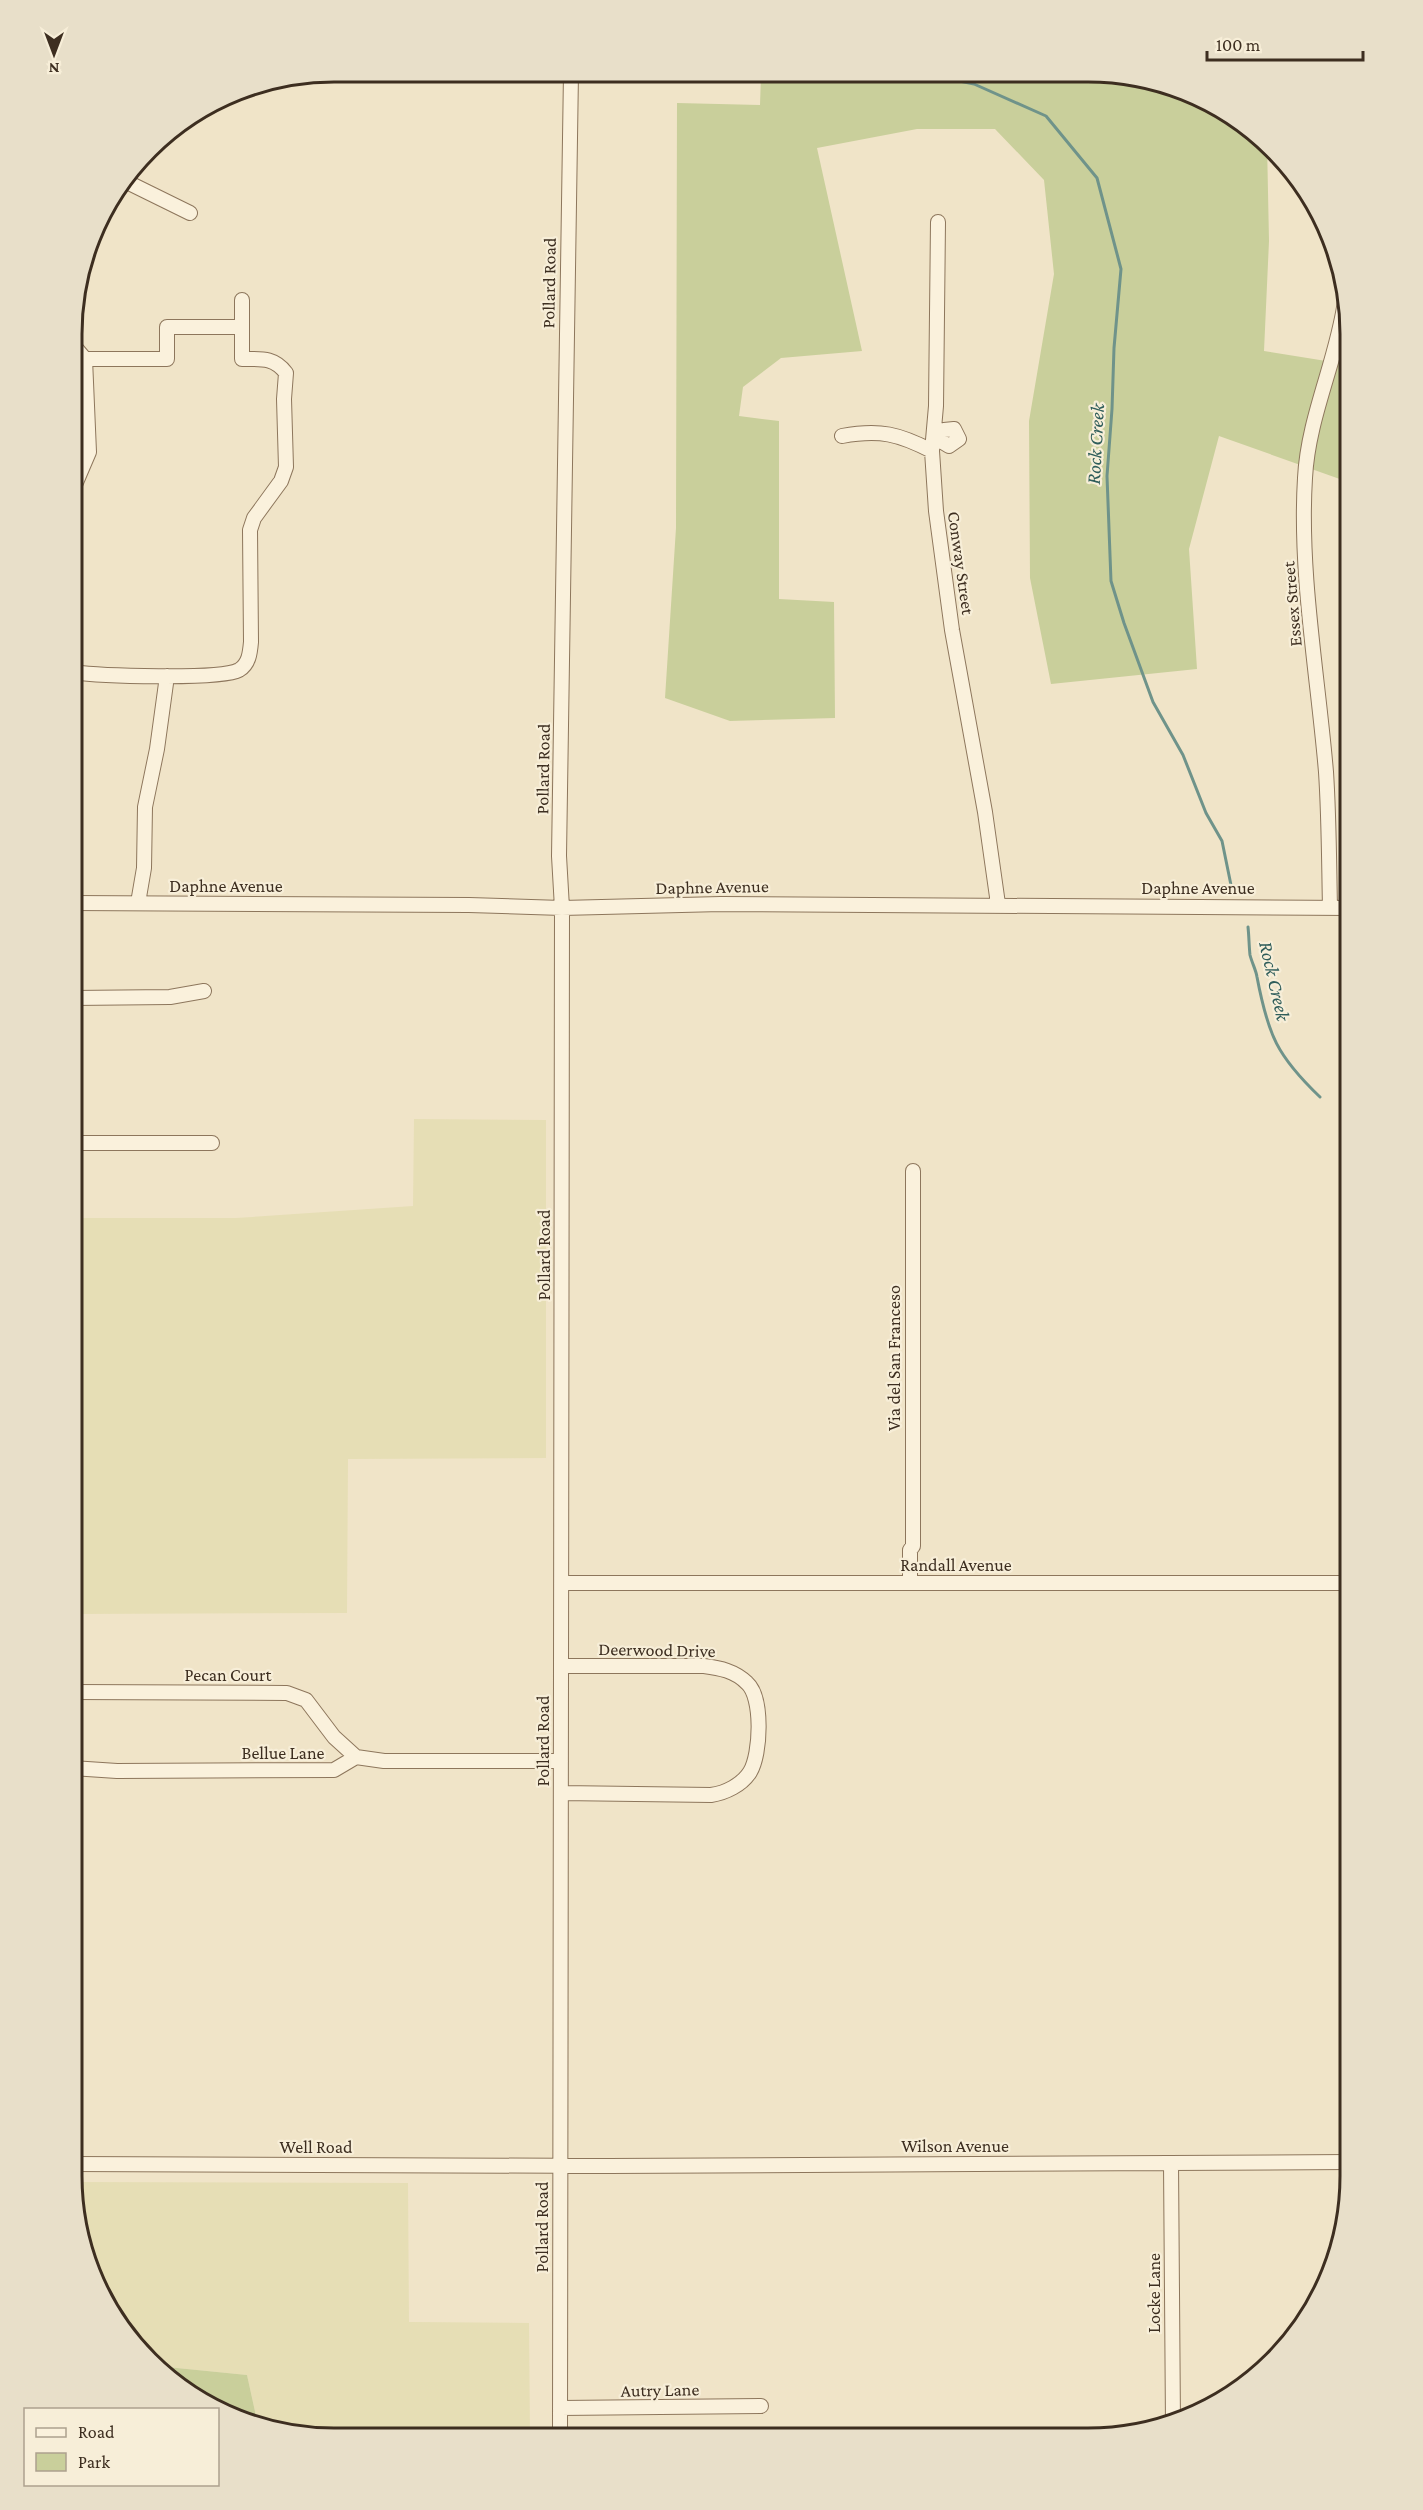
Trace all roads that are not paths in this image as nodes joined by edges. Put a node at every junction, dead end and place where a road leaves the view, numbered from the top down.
1 (571, 82) edge
2 (132, 184) edge
3 (190, 213) dead end
4 (938, 222) dead end
5 (242, 300) dead end
6 (242, 327) junction
7 (1340, 330) edge
8 (82, 355) edge
9 (85, 358) junction
10 (82, 380) edge
11 (82, 396) edge
12 (842, 436) dead end
13 (933, 444) junction
14 (82, 468) edge
15 (82, 672) edge
16 (167, 676) junction
17 (82, 903) edge
18 (138, 903) junction
19 (998, 904) junction
20 (562, 908) junction
21 (1330, 908) junction
22 (1340, 908) edge
23 (204, 992) dead end
24 (82, 998) edge
25 (82, 1143) edge
26 (212, 1143) dead end
27 (913, 1171) dead end
28 (914, 1582) junction
29 (561, 1583) junction
30 (1340, 1583) edge
31 (561, 1666) junction
32 (82, 1692) edge
33 (356, 1757) junction
34 (561, 1761) junction
35 (82, 1769) edge
36 (561, 1793) junction
37 (1340, 2162) edge
38 (1171, 2163) junction
39 (82, 2164) edge
40 (560, 2164) junction
41 (761, 2406) dead end
42 (560, 2408) junction
43 (1173, 2413) edge
44 (560, 2428) edge

1 - 20 street, Pollard Road
2 - 3 street
4 - 13 street, Conway Street
5 - 6 street
6 - 9 street
6 - 16 street
7 - 21 street, Essex Street
8 - 9 street
9 - 10 street
11 - 14 street
12 - 13 street
13 - 19 street, Conway Street
15 - 16 street
16 - 18 street
17 - 18 street, Daphne Avenue
18 - 20 street, Daphne Avenue
19 - 20 street, Daphne Avenue
19 - 21 street, Daphne Avenue
20 - 29 street, Pollard Road
21 - 22 street, Daphne Avenue
23 - 24 street
25 - 26 street
27 - 28 street, Via del San Franceso
28 - 29 street, Randall Avenue
28 - 30 street, Randall Avenue
29 - 31 street, Pollard Road
31 - 34 street, Pollard Road
31 - 36 street, Deerwood Drive
32 - 33 street, Pecan Court
33 - 34 street
33 - 35 street, Bellue Lane
34 - 36 street, Pollard Road
36 - 40 street, Pollard Road
37 - 38 street, Wilson Avenue
38 - 40 street, Wilson Avenue
38 - 43 street, Locke Lane
39 - 40 street, Well Road
40 - 42 street, Pollard Road
41 - 42 street, Autry Lane
42 - 44 street, Pollard Road

